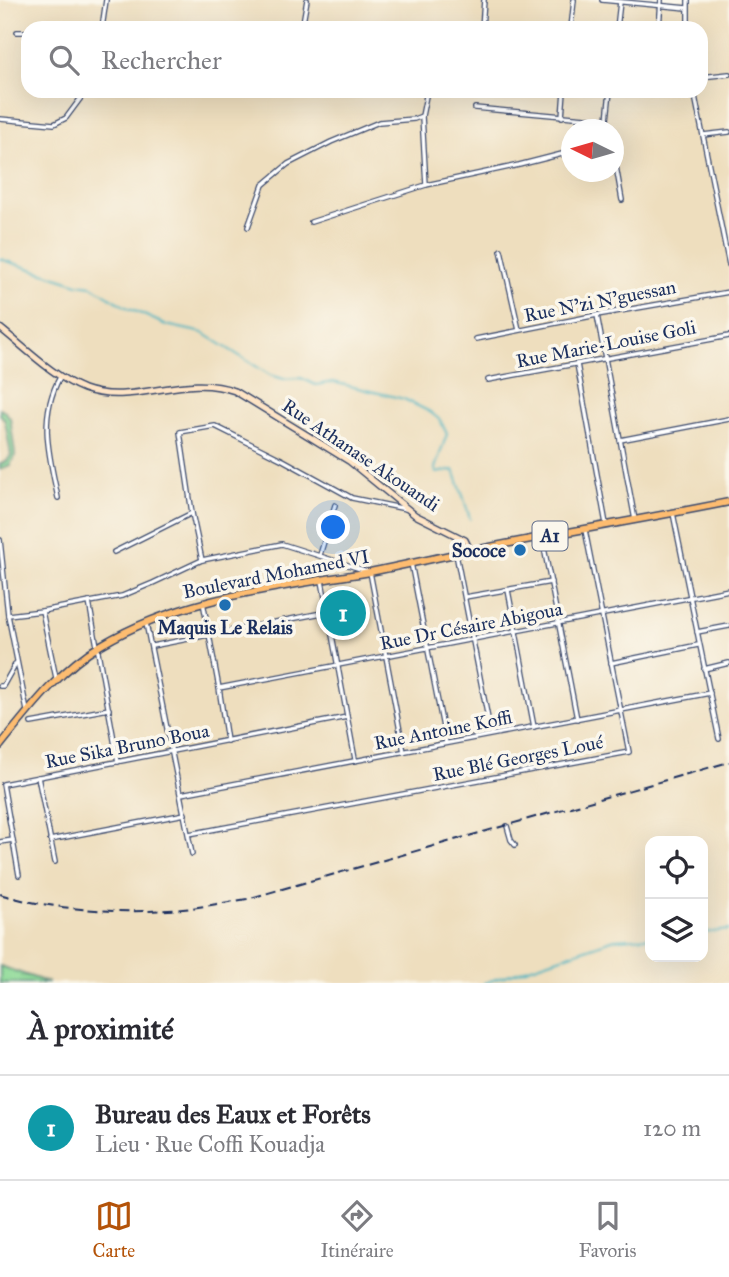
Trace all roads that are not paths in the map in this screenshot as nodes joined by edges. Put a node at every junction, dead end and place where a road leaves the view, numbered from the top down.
1 (106, 0) edge
2 (307, 0) edge
3 (484, 0) edge
4 (574, 0) edge
5 (602, 0) edge
6 (608, 0) edge
7 (661, 0) edge
8 (688, 0) edge
9 (620, 2) junction
10 (661, 6) junction
11 (687, 8) junction
12 (103, 21) edge
13 (303, 21) edge
14 (482, 21) edge
15 (572, 21) edge
16 (618, 21) edge
17 (660, 21) edge
18 (688, 21) edge
19 (729, 74) edge
20 (708, 76) edge
21 (81, 98) edge
22 (426, 98) edge
23 (563, 98) edge
24 (609, 98) edge
25 (695, 98) edge
26 (475, 108) dead end
27 (422, 116) junction
28 (562, 117) junction
29 (0, 119) edge
30 (592, 119) edge
31 (607, 119) edge
32 (729, 132) edge
33 (703, 135) junction
34 (561, 154) edge
35 (619, 182) edge
36 (426, 185) junction
37 (622, 200) dead end
38 (311, 222) dead end
39 (248, 227) dead end
40 (501, 250) dead end
41 (729, 265) edge
42 (729, 292) edge
43 (597, 315) junction
44 (0, 328) edge
45 (519, 330) junction
46 (729, 336) edge
47 (476, 339) dead end
48 (606, 359) junction
49 (577, 364) junction
50 (60, 377) junction
51 (488, 380) dead end
52 (729, 419) edge
53 (620, 440) junction
54 (58, 498) dead end
55 (729, 502) edge
56 (335, 505) dead end
57 (406, 509) junction
58 (192, 513) junction
59 (673, 513) junction
60 (635, 520) junction
61 (606, 526) junction
62 (585, 530) junction
63 (542, 537) junction
64 (0, 540) edge
65 (470, 550) junction
66 (114, 552) dead end
67 (456, 554) junction
68 (320, 555) junction
69 (202, 559) junction
70 (411, 563) junction
71 (370, 572) junction
72 (321, 579) junction
73 (551, 582) junction
74 (508, 590) junction
75 (729, 590) edge
76 (465, 597) junction
77 (691, 598) junction
78 (89, 602) junction
79 (203, 602) junction
80 (42, 611) junction
81 (327, 612) junction
82 (8, 615) junction
83 (601, 615) junction
84 (146, 621) junction
85 (558, 623) junction
86 (729, 626) edge
87 (516, 631) junction
88 (697, 632) junction
89 (209, 635) junction
90 (473, 639) junction
91 (699, 645) junction
92 (152, 646) junction
93 (97, 647) junction
94 (427, 649) junction
95 (387, 657) junction
96 (17, 661) junction
97 (611, 663) junction
98 (729, 663) edge
99 (338, 666) junction
100 (704, 669) junction
101 (57, 680) junction
102 (0, 686) edge
103 (219, 688) junction
104 (709, 693) junction
105 (109, 709) junction
106 (621, 710) junction
107 (27, 713) junction
108 (347, 717) junction
109 (577, 719) junction
110 (31, 723) dead end
111 (534, 727) junction
112 (491, 734) junction
113 (719, 739) dead end
114 (227, 741) junction
115 (447, 744) junction
116 (0, 746) edge
117 (172, 750) junction
118 (404, 752) junction
119 (355, 760) junction
120 (118, 762) junction
121 (38, 777) junction
122 (181, 794) junction
123 (185, 814) junction
124 (507, 826) dead end
125 (189, 834) junction
126 (13, 840) junction
127 (50, 840) junction
128 (0, 842) edge
129 (515, 845) dead end
130 (192, 854) dead end
131 (55, 862) dead end
132 (19, 875) dead end

1 - 12 street
2 - 13 street
3 - 14 street
4 - 15 street
5 - 6 street
6 - 9 street
7 - 10 street
8 - 11 street
9 - 10 street
9 - 16 street
10 - 11 street
10 - 17 street
11 - 18 street
19 - 20 street
21 - 29 street
22 - 27 street
23 - 28 street
24 - 31 street
25 - 33 street
26 - 28 street
27 - 36 street
27 - 39 street
28 - 30 street
32 - 33 street
33 - 41 street
34 - 36 street
35 - 37 street
36 - 38 street
40 - 45 street
42 - 43 street, Rue N'zi N'guessan
43 - 45 street, Rue N'zi N'guessan
43 - 48 street
44 - 50 street, Rue Athanase Akouandi
45 - 47 street, Rue N'zi N'guessan
46 - 48 street, Rue Marie-Louise Goli
48 - 49 street, Rue Marie-Louise Goli
48 - 53 street
49 - 51 street, Rue Marie-Louise Goli
49 - 61 street
50 - 54 street
50 - 57 street, Rue Athanase Akouandi
52 - 53 street
53 - 60 street
55 - 59 main road, Boulevard Mohamed VI / A1
56 - 68 street
57 - 58 street
57 - 65 street, Rue Athanase Akouandi
58 - 66 street
58 - 69 street
59 - 60 main road, Boulevard Mohamed VI / A1
59 - 77 street
60 - 61 main road, Boulevard Mohamed VI / A1
61 - 62 main road, Boulevard Mohamed VI / A1
62 - 63 main road, Boulevard Mohamed VI / A1
62 - 83 street, Rue Blé Georges Loué
63 - 65 main road, Boulevard Mohamed VI / A1
63 - 73 street
64 - 82 street
65 - 67 main road, Boulevard Mohamed VI / A1
67 - 70 main road, Boulevard Mohamed VI / A1
67 - 76 street
68 - 69 street
68 - 71 street
69 - 78 street
70 - 71 main road, Boulevard Mohamed VI / A1
70 - 94 street
71 - 72 main road, Boulevard Mohamed VI / A1
71 - 95 street
72 - 79 main road, Boulevard Mohamed VI / A1
72 - 81 street
73 - 74 street
73 - 85 street
74 - 76 street
74 - 87 street
75 - 77 street, Rue Dr Césaire Abigoua
76 - 90 street
77 - 83 street, Rue Dr Césaire Abigoua
77 - 88 street
78 - 80 street
78 - 93 street
79 - 84 main road, Boulevard Mohamed VI / A1
79 - 89 street
80 - 82 street
80 - 101 street
81 - 89 street
81 - 99 street
82 - 96 street
83 - 85 street, Rue Dr Césaire Abigoua
83 - 97 street, Rue Blé Georges Loué
84 - 92 street
84 - 93 main road, Boulevard Mohamed VI / A1
85 - 87 street, Rue Dr Césaire Abigoua
85 - 109 street
86 - 88 street
87 - 90 street, Rue Dr Césaire Abigoua
87 - 111 street
88 - 91 street
89 - 92 street
89 - 103 street
90 - 94 street, Rue Dr Césaire Abigoua
90 - 112 street
91 - 97 street
91 - 100 street
92 - 117 street
93 - 101 main road, Boulevard Mohamed VI / A1
93 - 105 street
94 - 95 street, Rue Dr Césaire Abigoua
94 - 115 street
95 - 99 street, Rue Dr Césaire Abigoua
95 - 118 street
96 - 102 street
96 - 107 street
97 - 106 street, Rue Blé Georges Loué
98 - 100 street
99 - 103 street, Rue Dr Césaire Abigoua
99 - 108 street
100 - 104 street
101 - 107 main road, Boulevard Mohamed VI / A1
103 - 114 street
104 - 106 street, Rue Antoine Koffi
104 - 113 street
105 - 110 street
105 - 120 street
106 - 109 street, Rue Antoine Koffi
106 - 125 street, Rue Blé Georges Loué
107 - 116 main road, Boulevard Mohamed VI / A1
108 - 114 street, Rue Sika Bruno Boua
108 - 119 street
109 - 111 street, Rue Antoine Koffi
111 - 112 street, Rue Antoine Koffi
112 - 115 street, Rue Antoine Koffi
114 - 117 street, Rue Sika Bruno Boua
115 - 118 street, Rue Antoine Koffi
117 - 120 street, Rue Sika Bruno Boua
117 - 122 street
118 - 119 street, Rue Antoine Koffi
119 - 122 street, Rue Antoine Koffi
120 - 121 street, Rue Sika Bruno Boua
121 - 126 street, Rue Sika Bruno Boua
121 - 127 street
122 - 123 street
123 - 125 street
123 - 127 street
124 - 129 street
125 - 130 street
126 - 128 street
126 - 132 street, Rue Sika Bruno Boua
127 - 131 street

